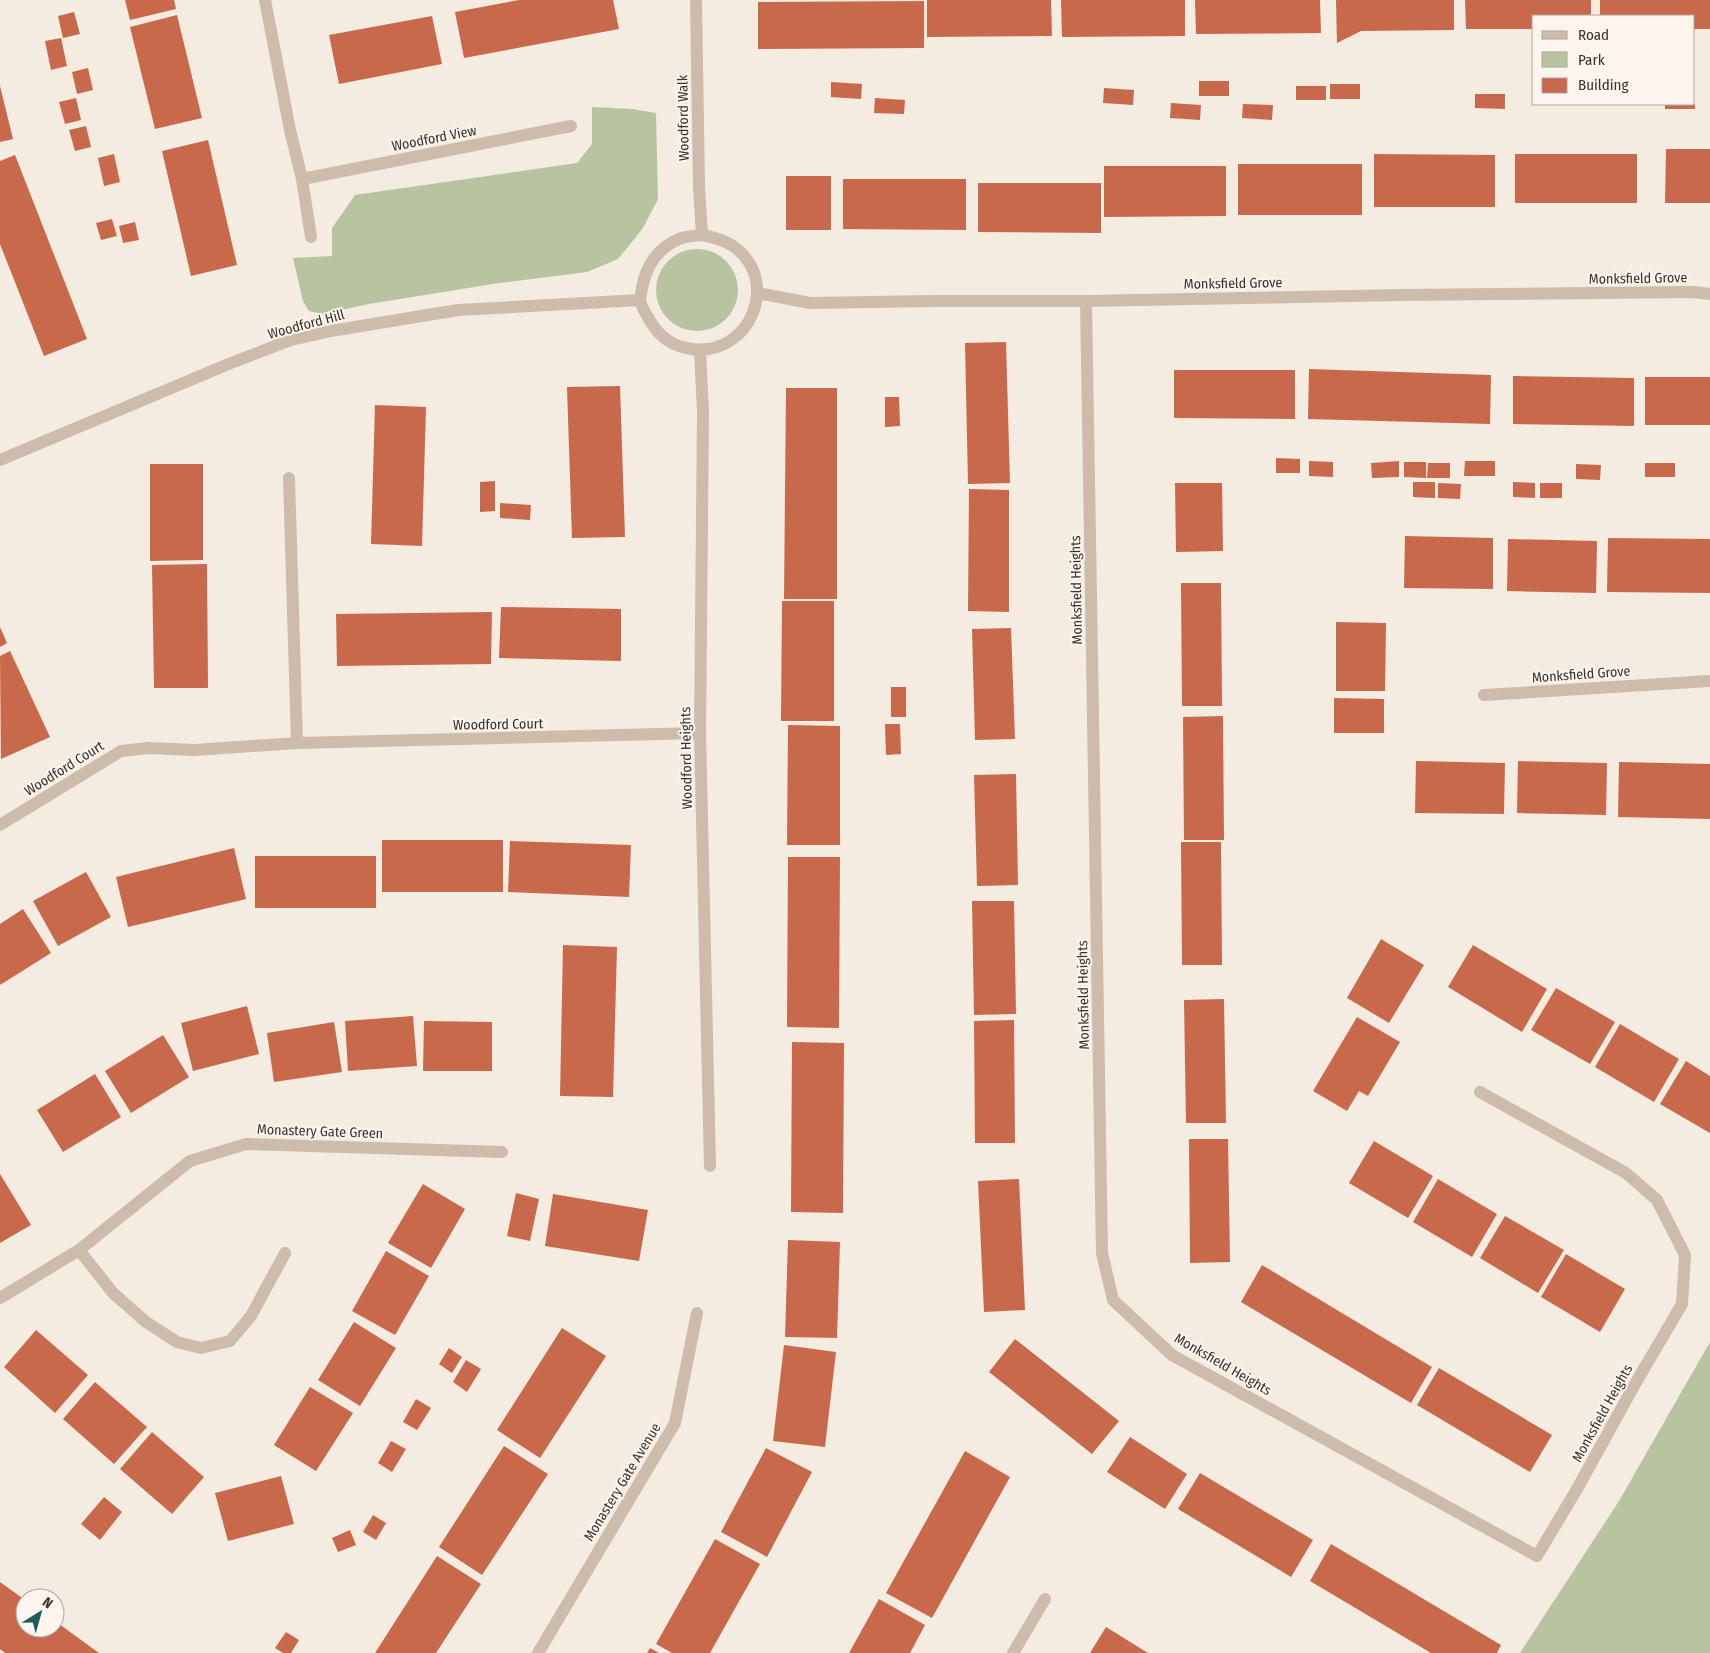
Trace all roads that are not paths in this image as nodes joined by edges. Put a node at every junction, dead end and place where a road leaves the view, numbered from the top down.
1 (265, 0) edge
2 (696, 0) edge
3 (571, 126) dead end
4 (302, 179) junction
5 (702, 235) junction
6 (311, 237) dead end
7 (757, 293) junction
8 (1710, 294) edge
9 (640, 300) junction
10 (1086, 301) junction
11 (700, 350) junction
12 (0, 460) edge
13 (289, 478) dead end
14 (1710, 681) edge
15 (1484, 695) dead end
16 (700, 733) junction
17 (297, 744) junction
18 (0, 825) edge
19 (1480, 1092) dead end
20 (502, 1152) dead end
21 (710, 1166) dead end
22 (79, 1250) junction
23 (286, 1253) dead end
24 (0, 1298) edge
25 (697, 1313) dead end
26 (1046, 1599) dead end
27 (538, 1653) edge
28 (1012, 1653) edge

1 - 4 street
2 - 5 street, Woodford Walk
3 - 4 street, Woodford View
4 - 6 street
5 - 7 street
5 - 9 street
7 - 10 street, Monksfield Grove
7 - 11 street
8 - 10 street, Monksfield Grove
9 - 11 street
9 - 12 street, Woodford Hill
10 - 19 street, Monksfield Heights
11 - 16 street, Woodford Heights
13 - 17 street
14 - 15 street, Monksfield Grove
16 - 17 street, Woodford Court
16 - 21 street, Woodford Heights
17 - 18 street, Woodford Court
20 - 22 street, Monastery Gate Green
22 - 23 street
22 - 24 street, Monastery Gate Green
25 - 27 street, Monastery Gate Avenue
26 - 28 street

